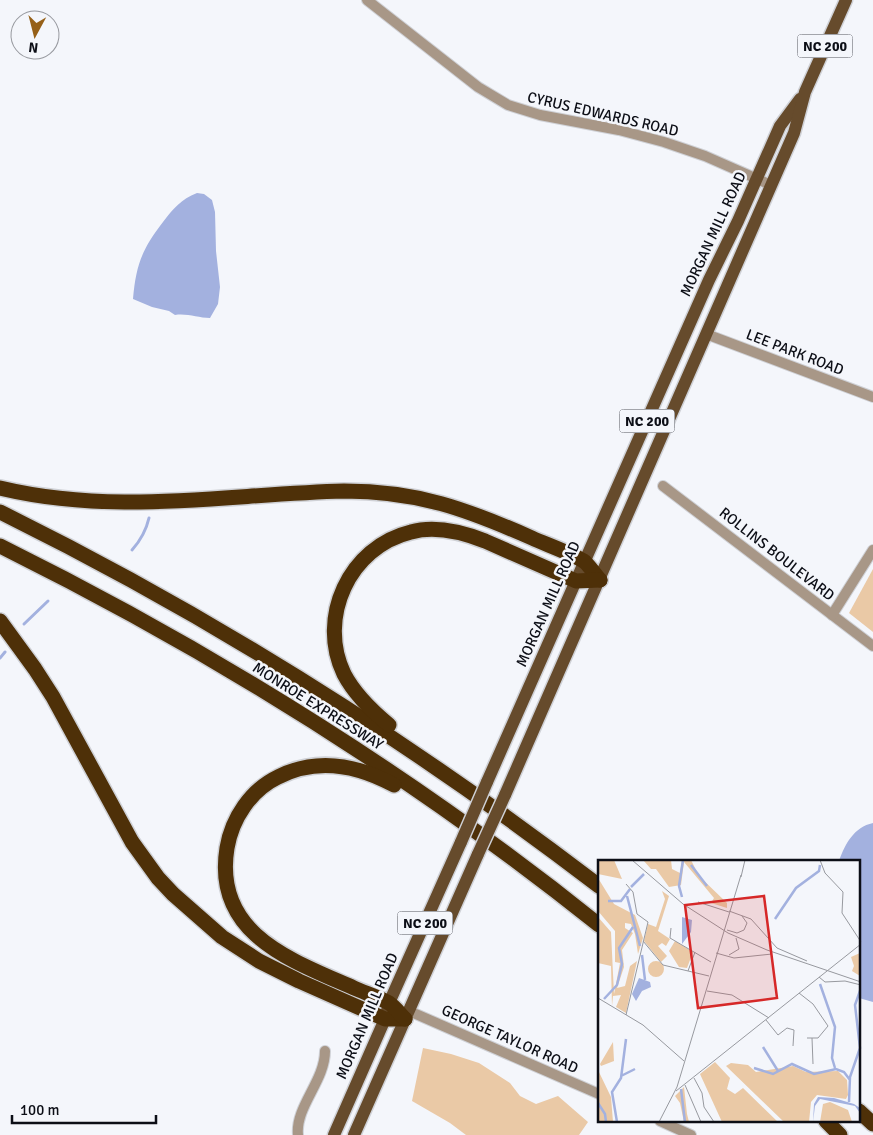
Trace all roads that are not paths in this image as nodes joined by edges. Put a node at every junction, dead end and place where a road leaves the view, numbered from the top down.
1 (366, 0) edge
2 (846, 0) edge
3 (805, 92) junction
4 (757, 179) junction
5 (771, 185) junction
6 (706, 334) junction
7 (873, 397) edge
8 (663, 486) dead end
9 (0, 488) edge
10 (0, 512) edge
11 (0, 546) edge
12 (873, 550) edge
13 (584, 562) junction
14 (600, 580) junction
15 (576, 581) junction
16 (832, 615) junction
17 (0, 621) edge
18 (873, 646) edge
19 (444, 772) junction
20 (453, 816) junction
21 (598, 885) edge
22 (598, 924) edge
23 (389, 1003) junction
24 (407, 1015) junction
25 (385, 1019) junction
26 (325, 1051) dead end
27 (598, 1094) edge
28 (860, 1112) edge
29 (662, 1122) edge
30 (827, 1122) edge
31 (873, 1124) edge
32 (298, 1135) edge
33 (334, 1135) edge
34 (354, 1135) edge
35 (692, 1135) edge
36 (840, 1135) edge

1 - 4 street, CYRUS EDWARDS ROAD
2 - 3 main road, MORGAN MILL ROAD / NC 200
3 - 4 main road, MORGAN MILL ROAD / NC 200
3 - 5 main road, MORGAN MILL ROAD / NC 200
4 - 5 street, CYRUS EDWARDS ROAD
4 - 13 main road, MORGAN MILL ROAD / NC 200
5 - 6 main road, MORGAN MILL ROAD / NC 200
6 - 7 street, LEE PARK ROAD
6 - 14 main road, MORGAN MILL ROAD / NC 200
8 - 16 street, ROLLINS BOULEVARD
9 - 13 highway
10 - 19 highway, MONROE EXPRESSWAY
11 - 20 highway, MONROE EXPRESSWAY
12 - 16 street
13 - 14 highway
13 - 15 main road, MORGAN MILL ROAD / NC 200
14 - 15 highway
14 - 24 main road, MORGAN MILL ROAD / NC 200, bridge
15 - 19 highway
15 - 23 main road, MORGAN MILL ROAD / NC 200, bridge
16 - 18 street, ROLLINS BOULEVARD
17 - 25 highway
19 - 21 highway, MONROE EXPRESSWAY
20 - 22 highway, MONROE EXPRESSWAY
20 - 23 highway
23 - 24 highway
23 - 25 main road, MORGAN MILL ROAD / NC 200
24 - 25 highway
24 - 27 street, GEORGE TAYLOR ROAD
24 - 34 main road, MORGAN MILL ROAD / NC 200
25 - 33 main road, MORGAN MILL ROAD / NC 200
26 - 32 street
28 - 31 highway
29 - 35 street
30 - 36 highway

